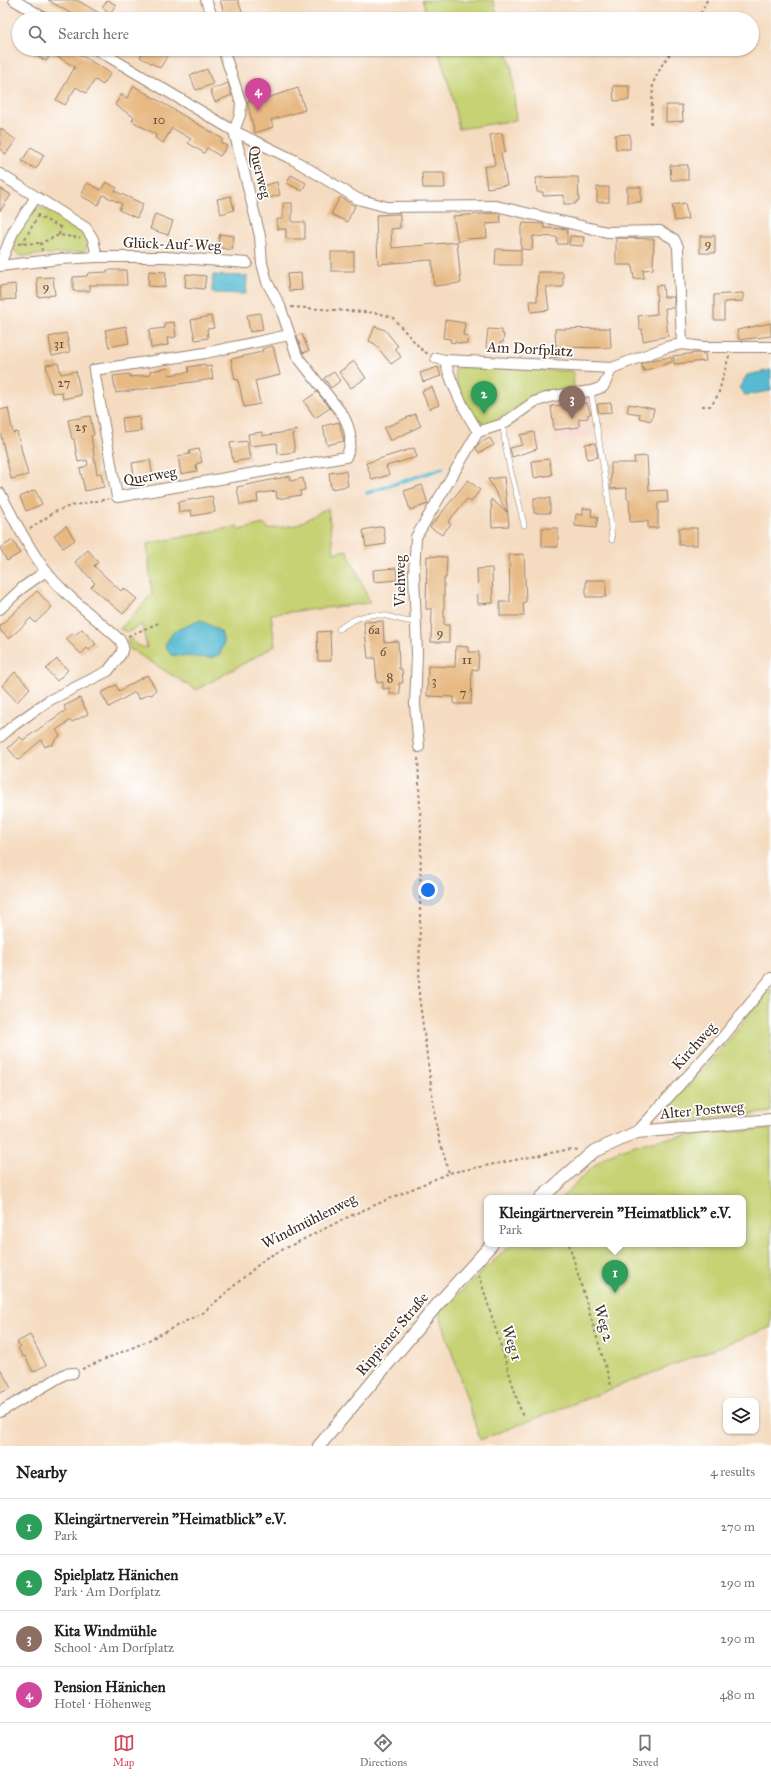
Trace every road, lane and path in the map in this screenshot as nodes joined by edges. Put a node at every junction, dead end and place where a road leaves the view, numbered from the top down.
1 (14, 0) edge
2 (206, 0) edge
3 (707, 0) edge
4 (34, 12) edge
5 (210, 12) edge
6 (701, 12) edge
7 (108, 56) edge
8 (225, 56) edge
9 (668, 56) edge
10 (651, 124) dead end
11 (234, 131) junction
12 (0, 174) edge
13 (36, 197) junction
14 (38, 216) dead end
15 (92, 240) junction
16 (7, 243) junction
17 (41, 243) junction
18 (21, 244) junction
19 (97, 257) junction
20 (42, 260) junction
21 (247, 264) dead end
22 (0, 265) edge
23 (280, 306) junction
24 (289, 335) junction
25 (682, 344) junction
26 (729, 347) junction
27 (771, 347) edge
28 (441, 359) junction
29 (612, 368) junction
30 (591, 391) junction
31 (702, 406) dead end
32 (504, 424) junction
33 (478, 432) junction
34 (0, 493) edge
35 (117, 497) junction
36 (524, 525) dead end
37 (22, 534) junction
38 (612, 540) dead end
39 (46, 571) junction
40 (0, 609) edge
41 (161, 622) dead end
42 (416, 622) junction
43 (339, 629) dead end
44 (121, 643) junction
45 (0, 737) edge
46 (419, 748) joint
47 (771, 978) edge
48 (771, 1120) edge
49 (636, 1132) junction
50 (593, 1152) junction
51 (449, 1173) junction
52 (544, 1195) edge
53 (489, 1247) edge
54 (570, 1247) edge
55 (479, 1274) dead end
56 (73, 1372) joint
57 (611, 1385) dead end
58 (0, 1412) edge
59 (523, 1418) dead end
60 (319, 1446) edge

1 - 4 street
2 - 5 street
3 - 6 path
7 - 11 street
8 - 11 street
9 - 10 path
11 - 23 street, Querweg
11 - 25 street
12 - 13 street
13 - 15 street
13 - 16 street, Glück-Auf-Weg
14 - 18 path
15 - 17 path
15 - 19 street
16 - 18 path
16 - 22 street, Glück-Auf-Weg
17 - 18 path
17 - 20 path
19 - 20 street, Glück-Auf-Weg
19 - 21 street, Glück-Auf-Weg
20 - 22 street, Glück-Auf-Weg
23 - 24 street, Querweg
23 - 28 path
24 - 35 street, Querweg
24 - 35 street, Querweg
25 - 26 street
25 - 29 street, Am Dorfplatz
26 - 27 street
26 - 31 path
28 - 29 street, Am Dorfplatz
28 - 33 street
29 - 30 street
30 - 32 street
30 - 38 lane
32 - 33 street
32 - 36 lane
33 - 42 street, Viehweg
34 - 37 street
35 - 37 path
37 - 39 street
39 - 40 street
39 - 44 street
41 - 44 path
42 - 43 lane
42 - 46 street, Viehweg
44 - 45 street
46 - 51 path
47 - 49 street, Kirchweg
48 - 49 street, Alter Postweg
49 - 50 street, Alter Postweg
50 - 51 path, Windmühlenweg
50 - 52 street
51 - 56 path, Windmühlenweg
53 - 60 street, Rippiener Straße
54 - 57 path, Weg 2
55 - 59 path, Weg 1
56 - 58 street

